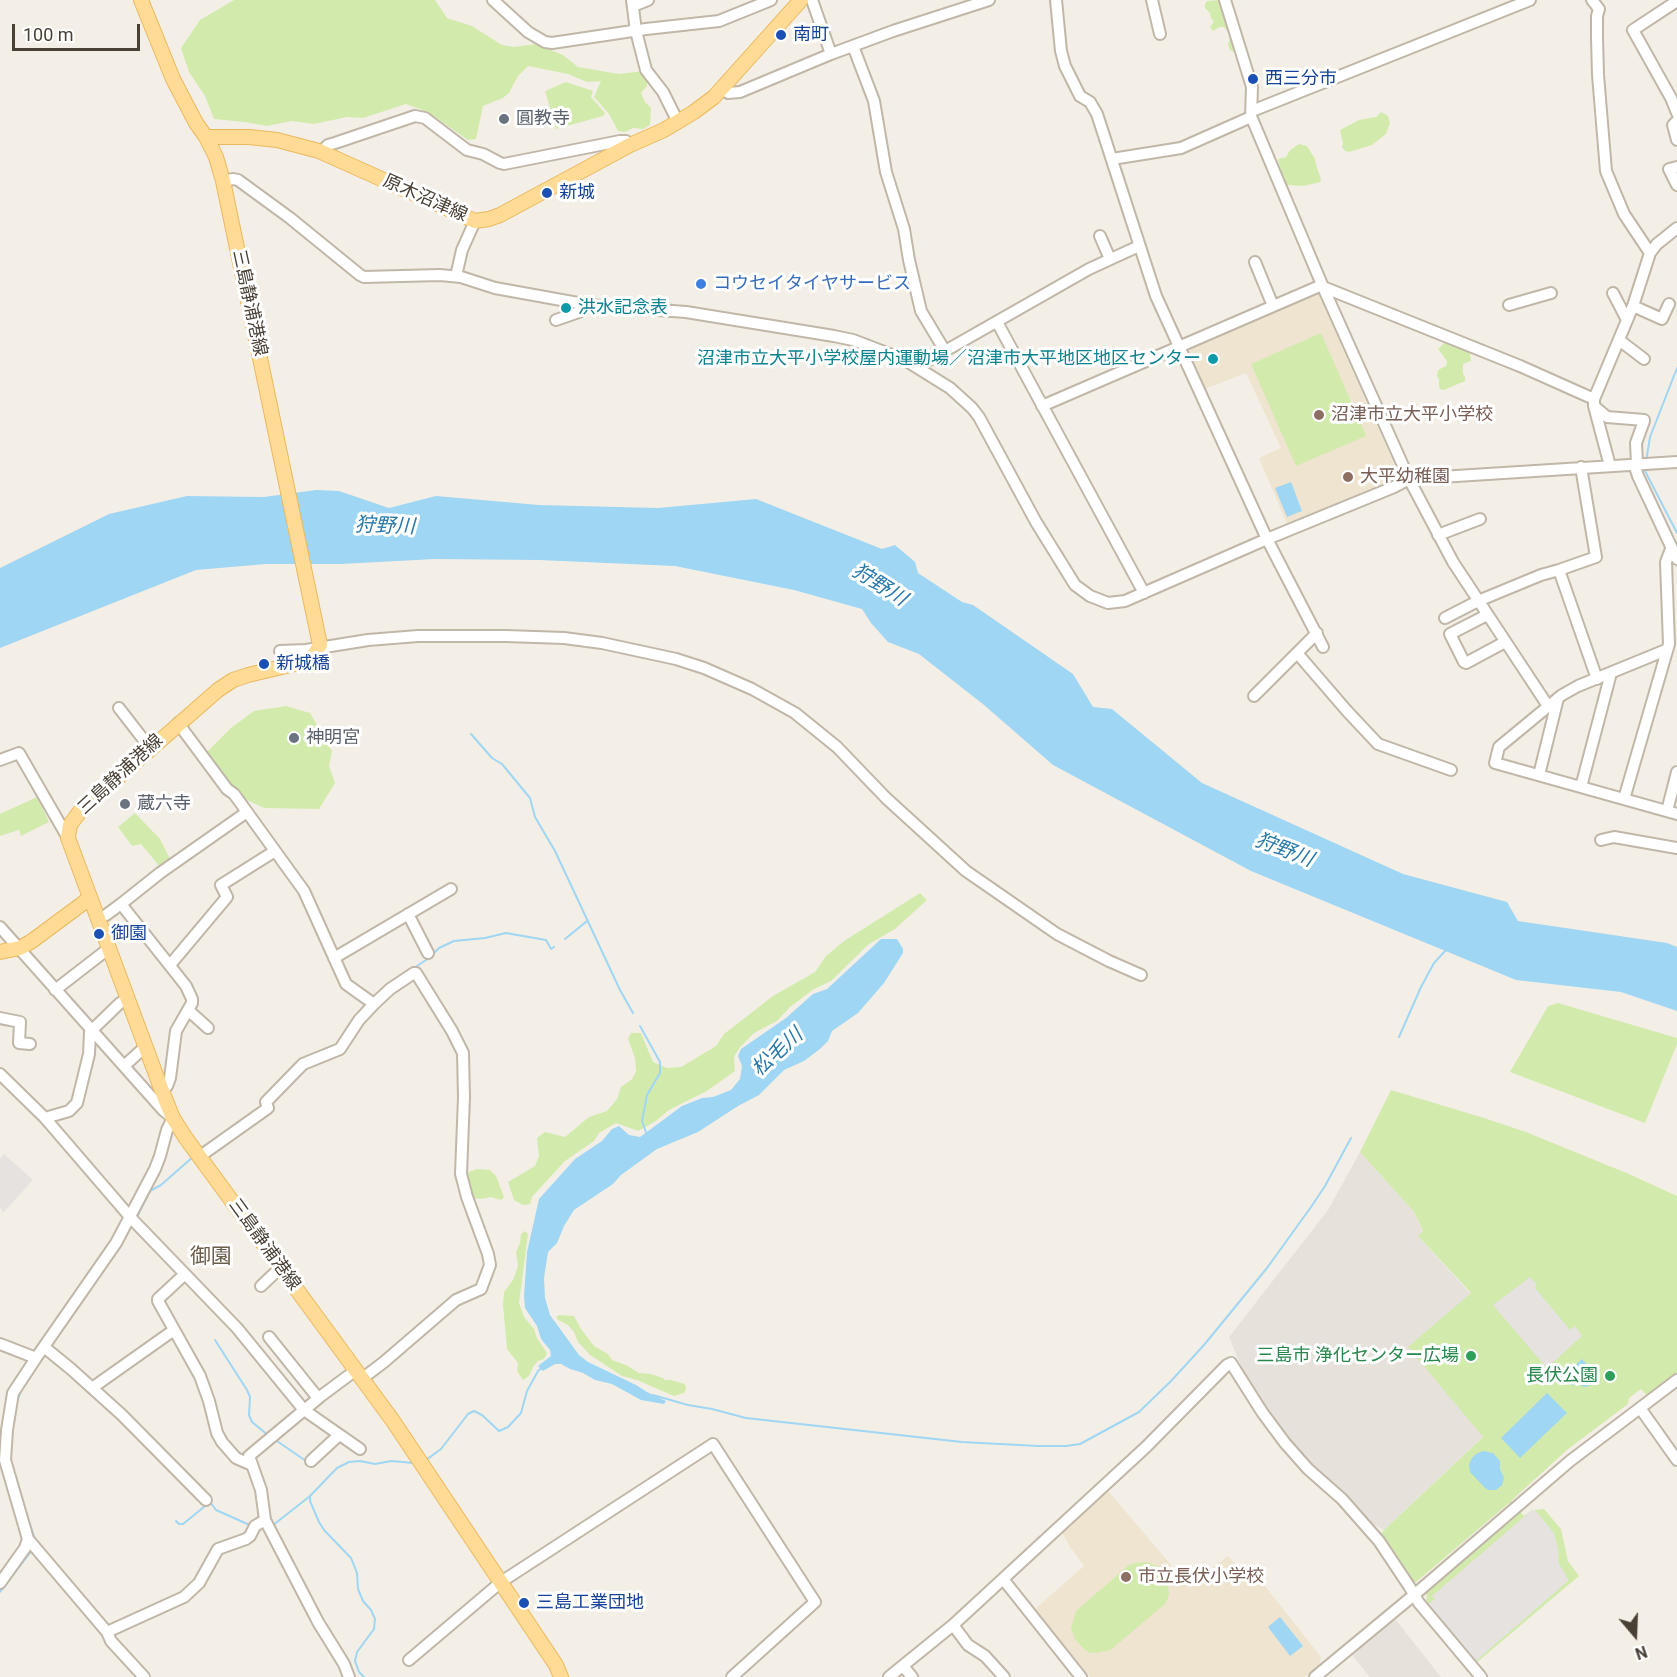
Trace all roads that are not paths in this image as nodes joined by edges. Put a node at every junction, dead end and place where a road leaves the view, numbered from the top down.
1 (141, 0) edge
2 (493, 0) edge
3 (648, 0) edge
4 (771, 0) edge
5 (801, 0) edge
6 (812, 0) edge
7 (989, 0) edge
8 (1056, 0) edge
9 (1152, 0) edge
10 (1225, 0) edge
11 (1530, 0) edge
12 (1592, 0) edge
13 (1677, 1) edge
14 (633, 3) edge
15 (636, 31) junction
16 (1160, 34) dead end
17 (853, 46) junction
18 (831, 54) junction
19 (722, 88) junction
20 (1677, 113) edge
21 (1252, 114) junction
22 (1677, 121) edge
23 (678, 122) junction
24 (206, 137) junction
25 (1677, 140) edge
26 (630, 145) junction
27 (321, 152) junction
28 (1112, 159) junction
29 (1677, 167) edge
30 (223, 181) junction
31 (1677, 185) edge
32 (475, 221) junction
33 (1677, 228) edge
34 (1100, 236) dead end
35 (1139, 246) junction
36 (1650, 253) junction
37 (1110, 259) junction
38 (1255, 262) dead end
39 (456, 276) junction
40 (1322, 286) junction
41 (1551, 292) dead end
42 (1613, 293) dead end
43 (1669, 304) dead end
44 (589, 305) junction
45 (1509, 305) dead end
46 (1273, 306) junction
47 (1633, 306) junction
48 (556, 320) dead end
49 (1627, 321) junction
50 (997, 322) junction
51 (1619, 340) junction
52 (1178, 346) junction
53 (945, 351) junction
54 (1644, 359) dead end
55 (917, 367) junction
56 (1594, 402) junction
57 (1042, 406) junction
58 (1677, 462) edge
59 (1641, 464) junction
60 (1610, 466) junction
61 (1581, 467) junction
62 (1409, 479) junction
63 (1480, 519) dead end
64 (1438, 535) junction
65 (1267, 539) junction
66 (1674, 554) edge
67 (1560, 570) junction
68 (1144, 593) junction
69 (1478, 602) junction
70 (1487, 615) junction
71 (1445, 618) dead end
72 (1317, 633) junction
73 (1504, 642) junction
74 (320, 645) junction
75 (1671, 646) edge
76 (1323, 647) dead end
77 (280, 651) dead end
78 (1297, 653) junction
79 (1611, 673) junction
80 (1597, 679) junction
81 (1254, 696) dead end
82 (1558, 698) junction
83 (1548, 706) junction
84 (119, 708) dead end
85 (178, 723) junction
86 (150, 748) junction
87 (0, 760) edge
88 (1451, 770) dead end
89 (1677, 772) edge
90 (1539, 775) junction
91 (1581, 787) junction
92 (1624, 799) junction
93 (247, 812) junction
94 (1672, 813) edge
95 (68, 838) junction
96 (1601, 840) dead end
97 (1677, 848) edge
98 (275, 851) junction
99 (451, 889) dead end
100 (90, 898) junction
101 (121, 904) junction
102 (408, 914) junction
103 (98, 919) junction
104 (0, 927) edge
105 (20, 948) junction
106 (108, 949) junction
107 (0, 952) edge
108 (428, 952) dead end
109 (334, 958) junction
110 (170, 965) junction
111 (1141, 975) dead end
112 (56, 990) junction
113 (127, 999) junction
114 (374, 1004) junction
115 (188, 1010) junction
116 (0, 1018) edge
117 (208, 1028) dead end
118 (91, 1030) junction
119 (30, 1044) dead end
120 (145, 1047) junction
121 (124, 1066) junction
122 (0, 1074) edge
123 (162, 1091) junction
124 (45, 1118) junction
125 (173, 1118) junction
126 (199, 1157) junction
127 (130, 1218) junction
128 (280, 1268) junction
129 (185, 1274) junction
130 (261, 1286) dead end
131 (174, 1330) junction
132 (268, 1337) dead end
133 (0, 1344) edge
134 (46, 1349) junction
135 (36, 1358) junction
136 (360, 1374) junction
137 (1677, 1380) edge
138 (92, 1388) junction
139 (318, 1398) junction
140 (1640, 1408) junction
141 (304, 1410) junction
142 (339, 1435) junction
143 (360, 1449) dead end
144 (1677, 1460) edge
145 (311, 1461) dead end
146 (252, 1465) junction
147 (206, 1500) dead end
148 (265, 1520) junction
149 (28, 1539) junction
150 (1003, 1579) junction
151 (501, 1582) junction
152 (0, 1583) edge
153 (1414, 1595) junction
154 (953, 1625) junction
155 (107, 1632) junction
156 (409, 1660) dead end
157 (903, 1666) junction
158 (144, 1677) edge
159 (349, 1677) edge
160 (561, 1677) edge
161 (732, 1677) edge
162 (889, 1677) edge
163 (912, 1677) edge
164 (1004, 1677) edge
165 (1081, 1677) edge
166 (1315, 1677) edge
167 (1481, 1677) edge

1 - 24 main road
2 - 15 street
3 - 14 street
4 - 15 street
5 - 19 main road, 原木沼津線
6 - 18 street
7 - 17 street
8 - 28 street
9 - 16 street
10 - 21 street
11 - 21 street
12 - 36 street
13 - 20 street
14 - 15 street
15 - 23 street
17 - 18 street
17 - 53 street
18 - 19 street
19 - 23 main road, 原木沼津線
21 - 28 street
21 - 40 street
22 - 25 street
23 - 26 main road, 原木沼津線
24 - 27 main road, 原木沼津線
24 - 30 main road, 三島静浦港線
26 - 27 street
26 - 32 main road, 原木沼津線
27 - 32 main road, 原木沼津線
28 - 35 street
29 - 31 street
30 - 39 street
30 - 74 main road, 三島静浦港線
32 - 39 street
33 - 36 street
34 - 37 street
35 - 37 street
35 - 52 street
36 - 47 street
37 - 50 street
38 - 46 street
39 - 44 street
40 - 46 street
40 - 56 street
40 - 62 street
41 - 45 street
42 - 49 street
43 - 47 street
44 - 48 street
44 - 55 street
46 - 52 street
47 - 49 street
49 - 51 street
50 - 53 street
50 - 57 street
51 - 54 street
51 - 56 street
52 - 57 street
52 - 65 street
53 - 55 street
55 - 68 street
56 - 59 street
56 - 60 street
57 - 68 street
58 - 59 street
59 - 60 street
59 - 66 street
60 - 61 street
61 - 62 street
61 - 67 street
62 - 64 street
62 - 65 street
63 - 64 street
64 - 69 street
65 - 68 street
65 - 72 street
66 - 75 street
67 - 69 street
67 - 80 street
69 - 70 street
69 - 71 street
70 - 73 street
70 - 73 street
72 - 76 street
72 - 78 street
73 - 83 street
74 - 77 street
74 - 85 main road, 三島静浦港線
74 - 111 street
75 - 79 street
75 - 92 street
78 - 81 street
78 - 88 street
79 - 80 street
79 - 91 street
80 - 82 street
82 - 83 street
82 - 90 street
83 - 90 street
84 - 86 street
85 - 86 main road, 三島静浦港線
85 - 93 street
86 - 95 main road, 三島静浦港線
87 - 95 street
89 - 94 street
90 - 91 street
91 - 92 street
92 - 94 street
93 - 98 street
93 - 101 street
95 - 100 main road, 三島静浦港線
96 - 97 street
98 - 109 street
98 - 110 street
99 - 102 street
100 - 103 main road, 三島静浦港線
100 - 105 main road
101 - 103 street
101 - 110 street
102 - 108 street
102 - 109 street
103 - 106 main road, 三島静浦港線
104 - 105 street
105 - 107 main road
105 - 112 street
106 - 112 street
106 - 113 main road, 三島静浦港線
109 - 114 street
110 - 115 street
112 - 118 street
113 - 118 street
113 - 120 main road, 三島静浦港線
114 - 126 street
114 - 136 street
115 - 117 street
115 - 123 street
116 - 119 street
118 - 121 street
118 - 124 street
120 - 121 street
120 - 123 main road, 三島静浦港線
121 - 125 street
122 - 124 street
123 - 125 main road, 三島静浦港線
124 - 127 street
125 - 126 main road, 三島静浦港線
125 - 127 street
126 - 128 main road, 三島静浦港線
127 - 129 street
127 - 134 street
128 - 130 street
128 - 136 main road, 三島静浦港線
129 - 131 street
129 - 141 street
131 - 138 street
131 - 146 street
132 - 139 street
133 - 135 street
134 - 135 street
134 - 138 street
135 - 149 street
136 - 139 street
136 - 151 main road, 三島静浦港線
137 - 140 street
138 - 147 street
139 - 141 street
140 - 144 street
140 - 153 street
141 - 142 street
141 - 146 street
142 - 143 street
142 - 145 street
146 - 148 street
148 - 155 street
148 - 159 street
149 - 152 street
149 - 155 street
150 - 153 street
150 - 154 street
150 - 165 street
151 - 156 street
151 - 160 main road, 三島静浦港線
151 - 161 street
153 - 166 street
153 - 167 street
154 - 157 street
154 - 164 street
155 - 158 street
157 - 162 street
157 - 163 street

